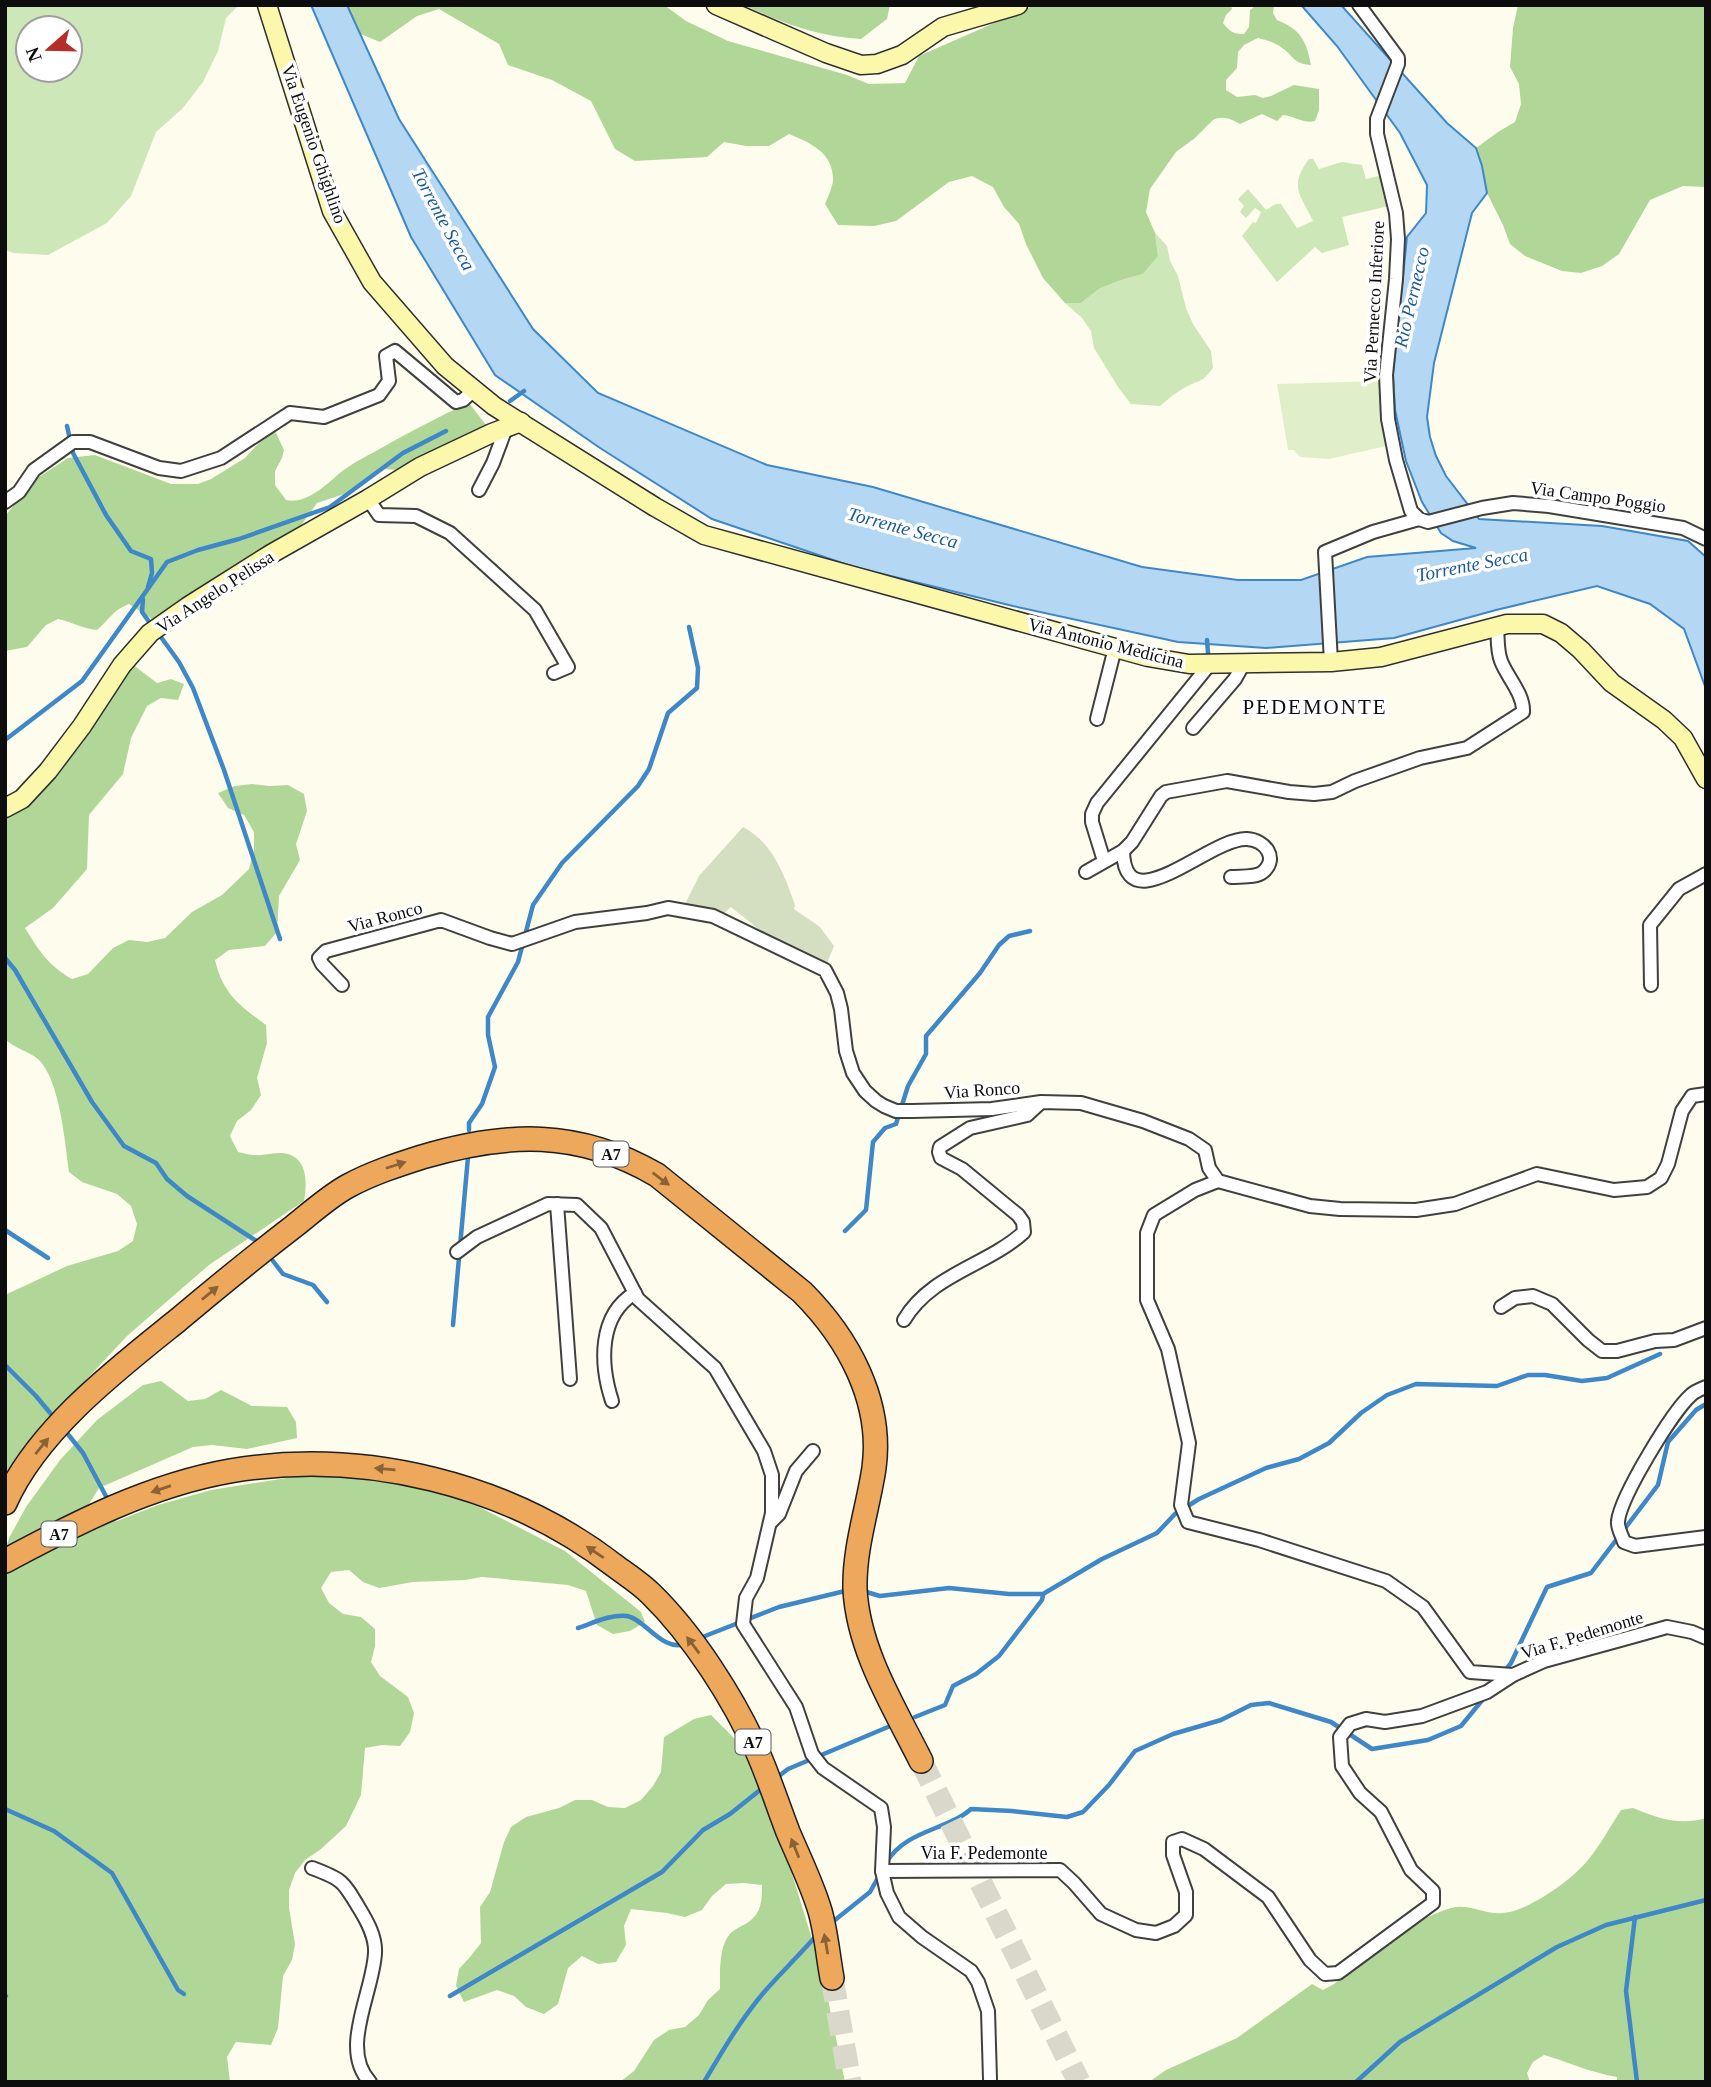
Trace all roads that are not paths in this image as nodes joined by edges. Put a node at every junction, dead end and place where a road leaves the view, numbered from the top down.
1 (267, 5) edge
2 (716, 5) edge
3 (1018, 5) edge
4 (1359, 5) edge
5 (473, 391) junction
6 (514, 425) junction
7 (479, 490) dead end
8 (368, 499) junction
9 (5, 502) edge
10 (1424, 521) junction
11 (1706, 539) edge
12 (1497, 627) junction
13 (1115, 648) junction
14 (1330, 658) junction
15 (1244, 663) junction
16 (1210, 664) junction
17 (554, 673) dead end
18 (1097, 719) dead end
19 (1193, 728) dead end
20 (1706, 779) edge
21 (5, 808) edge
22 (1123, 851) junction
23 (1104, 861) junction
24 (1086, 872) dead end
25 (1706, 874) edge
26 (1231, 877) dead end
27 (342, 985) dead end
28 (1651, 985) dead end
29 (1706, 1094) edge
30 (1041, 1102) junction
31 (1218, 1181) junction
32 (557, 1204) junction
33 (457, 1252) dead end
34 (635, 1293) junction
35 (1501, 1307) dead end
36 (904, 1320) dead end
37 (1706, 1328) edge
38 (570, 1380) dead end
39 (1706, 1387) edge
40 (612, 1401) dead end
41 (813, 1451) dead end
42 (5, 1503) edge
43 (769, 1524) junction
44 (1706, 1537) edge
45 (5, 1561) edge
46 (1706, 1638) edge
47 (1513, 1675) junction
48 (921, 1761) tunnel mouth
49 (312, 1868) dead end
50 (882, 1871) junction
51 (832, 1978) tunnel mouth
52 (990, 2079) dead end
53 (370, 2082) edge

1 - 5 main road, Via Eugenio Ghighlino
2 - 3 main road
4 - 10 street, Via Pernecco Inferiore
5 - 6 main road, Via Eugenio Ghighlino
5 - 9 street
6 - 7 street
6 - 8 main road, Via Angelo Pelissa
6 - 13 main road, Via Antonio Medicina
8 - 17 street
8 - 21 main road, Via Angelo Pelissa
10 - 11 street, Via Campo Poggio
10 - 14 street, Via Campo Poggio
12 - 14 main road, Via Antonio Medicina
12 - 20 main road, Via Antonio Medicina
12 - 22 street
13 - 16 main road, Via Antonio Medicina
13 - 18 street
14 - 15 main road, Via Antonio Medicina
15 - 16 main road, Via Antonio Medicina
15 - 19 street
16 - 23 street
22 - 23 street
22 - 26 street
23 - 24 street
25 - 28 street
27 - 30 street, Via Ronco
29 - 31 street
30 - 31 street, Via Ronco
30 - 36 street
31 - 47 street
32 - 33 street
32 - 34 street
32 - 38 street
34 - 40 street
34 - 43 street
35 - 37 street
39 - 44 street
41 - 43 street
42 -> 48 highway, A7
43 - 50 street
51 -> 45 highway, A7
46 - 47 street, Via F. Pedemonte
47 - 50 street, Via F. Pedemonte
49 - 53 street
50 - 52 street

